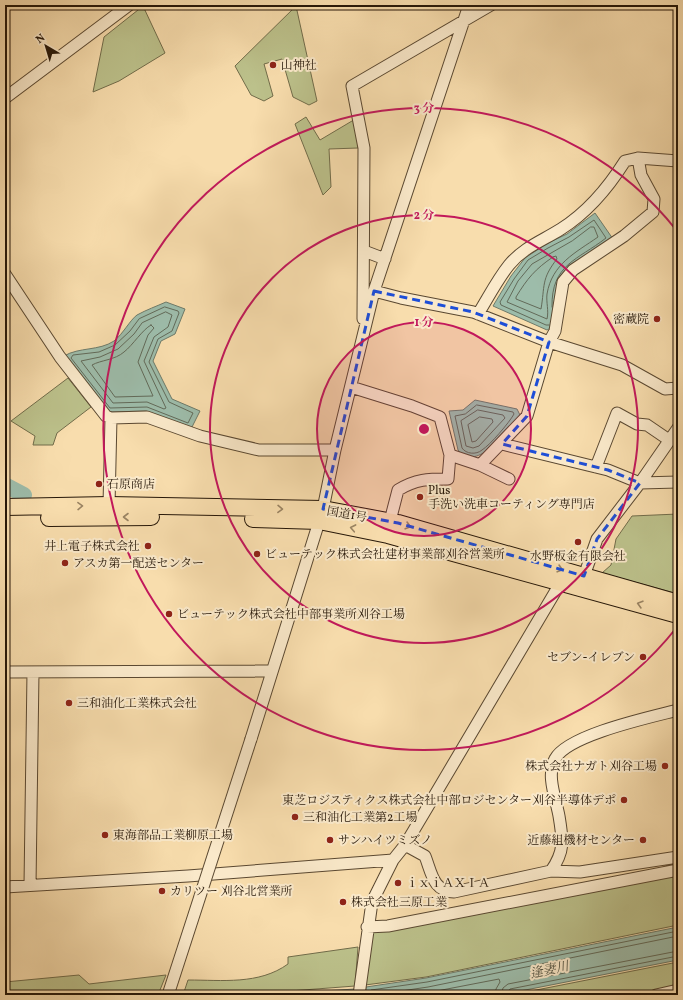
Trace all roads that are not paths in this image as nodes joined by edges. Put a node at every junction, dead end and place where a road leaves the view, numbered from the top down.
1 (129, 5) edge
2 (469, 5) edge
3 (492, 5) edge
4 (463, 22) junction
5 (5, 98) edge
6 (638, 158) junction
7 (678, 161) edge
8 (364, 251) junction
9 (384, 259) junction
10 (6, 276) edge
11 (374, 291) junction
12 (478, 314) junction
13 (364, 329) junction
14 (549, 342) junction
15 (350, 387) junction
16 (678, 388) edge
17 (111, 418) junction
18 (678, 428) edge
19 (669, 440) junction
20 (502, 444) junction
21 (335, 450) junction
22 (450, 455) junction
23 (480, 465) junction
24 (596, 467) junction
25 (509, 479) dead end
26 (678, 482) edge
27 (640, 483) junction
28 (109, 505) junction
29 (5, 507) edge
30 (321, 515) junction
31 (5, 518) edge
32 (390, 521) junction
33 (584, 576) junction
34 (561, 582) junction
35 (678, 603) edge
36 (678, 615) edge
37 (271, 671) junction
38 (5, 672) edge
39 (33, 672) junction
40 (678, 710) edge
41 (405, 845) junction
42 (678, 857) edge
43 (393, 860) junction
44 (678, 870) edge
45 (551, 871) junction
46 (30, 885) junction
47 (5, 887) edge
48 (367, 927) junction
49 (678, 990) edge
50 (168, 995) edge
51 (359, 995) edge
52 (656, 995) edge

1 - 5 street
2 - 4 street
3 - 4 street
4 - 8 street
4 - 9 street
6 - 7 street
6 - 12 street
6 - 14 street
8 - 9 street
8 - 13 street
9 - 11 street
10 - 17 street
11 - 12 street
11 - 13 street
12 - 14 street
13 - 15 street
14 - 16 street
14 - 20 street
15 - 21 street
15 - 22 street
17 - 21 street
17 - 28 street
18 - 19 street
19 - 24 street
19 - 27 street
20 - 23 street
20 - 24 street
21 - 30 street
22 - 23 street
22 - 32 street
23 - 25 street
24 - 27 street
26 - 27 street
27 - 33 street
29 -> 28 highway, 国道1号
28 -> 30 highway, 国道1号
30 -> 31 highway, 国道1号
30 - 32 highway, 国道1号
34 -> 30 highway, 国道1号
30 - 37 street
32 -> 33 highway, 国道1号
33 - 35 highway, 国道1号
36 -> 34 highway, 国道1号
34 - 41 street
37 - 39 street
37 - 50 street, bridge
38 - 39 street
39 - 46 street
40 - 45 street
41 - 43 street
41 - 45 street
42 - 45 street
43 - 46 street
43 - 48 street
44 - 48 street
46 - 47 street
48 - 51 street
49 - 52 street

